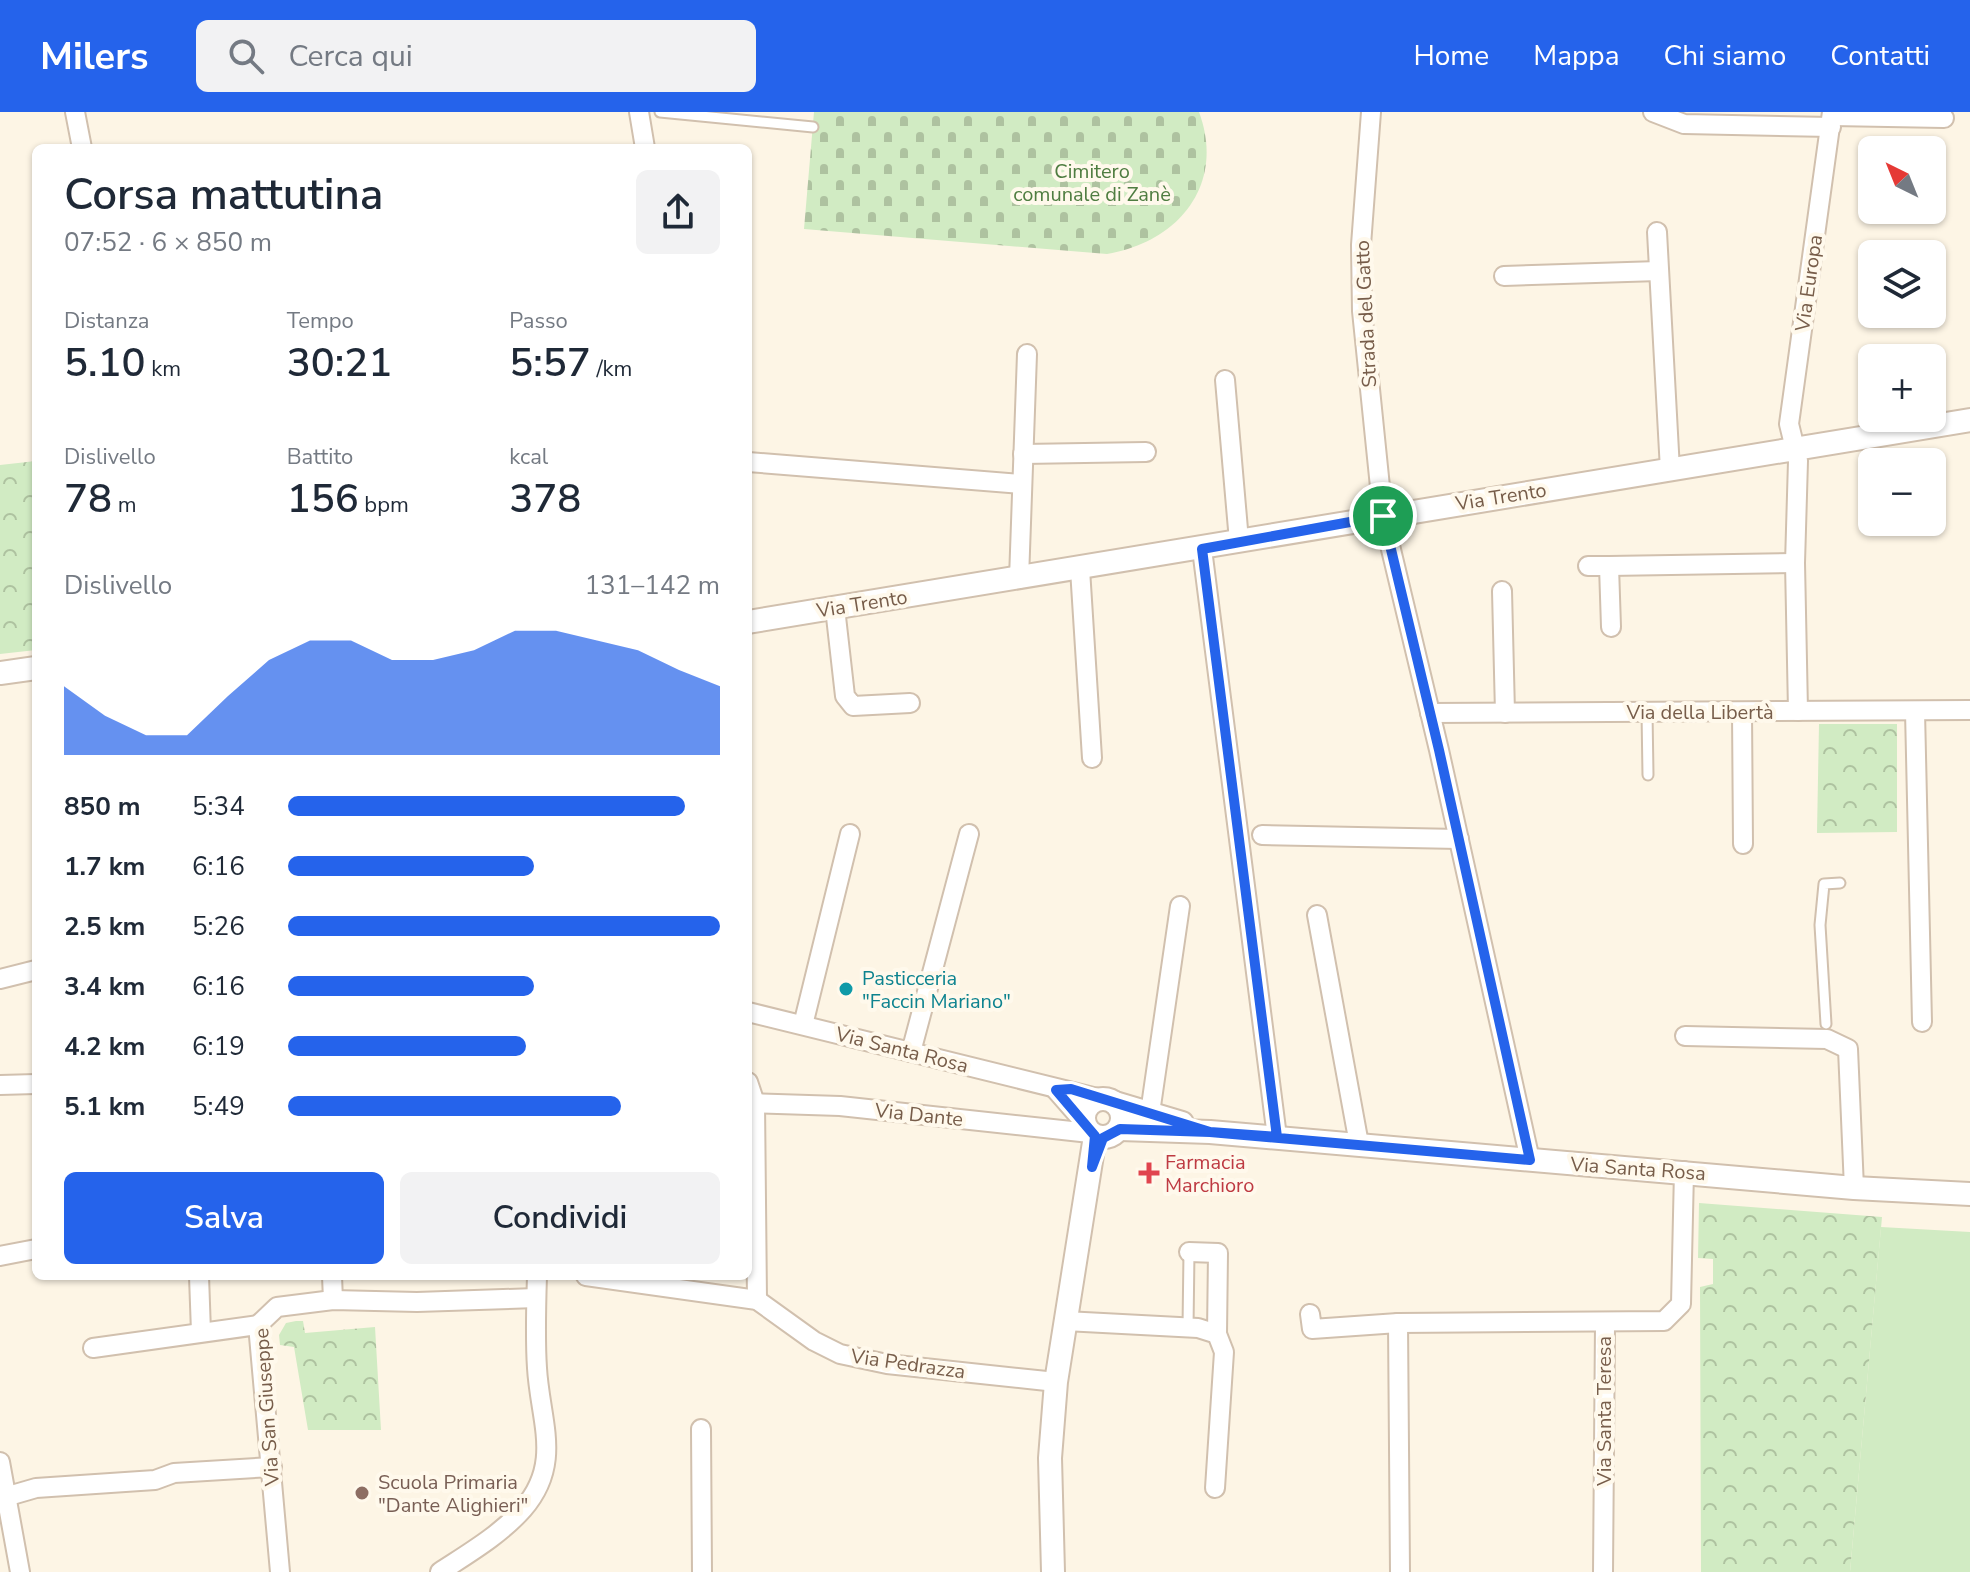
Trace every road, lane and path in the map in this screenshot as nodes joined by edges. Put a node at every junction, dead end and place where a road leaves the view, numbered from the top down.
1 (75, 112) edge
2 (639, 112) edge
3 (660, 112) edge
4 (1371, 112) edge
5 (1653, 112) edge
6 (1831, 118) edge
7 (1944, 118) dead end
8 (813, 127) dead end
9 (81, 144) edge
10 (644, 144) edge
11 (1657, 232) dead end
12 (1659, 271) junction
13 (1504, 276) dead end
14 (1027, 354) dead end
15 (1225, 380) dead end
16 (1970, 420) edge
17 (1793, 449) junction
18 (1146, 452) dead end
19 (1023, 454) junction
20 (752, 462) edge
21 (1670, 470) junction
22 (1020, 484) junction
23 (1383, 516) junction
24 (1239, 541) junction
25 (1202, 549) junction
26 (1795, 563) junction
27 (1588, 566) dead end
28 (1609, 566) junction
29 (1080, 569) junction
30 (1019, 579) junction
31 (1502, 591) dead end
32 (835, 608) junction
33 (752, 621) edge
34 (1611, 627) dead end
35 (32, 669) edge
36 (0, 673) edge
37 (910, 703) dead end
38 (1970, 710) edge
39 (1798, 711) junction
40 (1915, 711) junction
41 (1647, 712) junction
42 (1742, 712) junction
43 (1430, 713) junction
44 (1505, 713) junction
45 (1092, 758) dead end
46 (1648, 775) dead end
47 (850, 834) dead end
48 (969, 834) dead end
49 (1262, 835) dead end
50 (1459, 839) junction
51 (1743, 844) dead end
52 (1840, 883) dead end
53 (1180, 906) dead end
54 (1317, 915) dead end
55 (32, 971) edge
56 (0, 979) edge
57 (752, 1013) edge
58 (1922, 1022) dead end
59 (1826, 1024) dead end
60 (803, 1025) junction
61 (1685, 1036) dead end
62 (911, 1052) junction
63 (32, 1084) edge
64 (0, 1085) edge
65 (1056, 1090) junction
66 (1108, 1101) junction
67 (752, 1103) edge
68 (1150, 1113) junction
69 (1098, 1131) junction
70 (1210, 1132) junction
71 (1277, 1137) junction
72 (1359, 1144) junction
73 (1530, 1160) junction
74 (1684, 1171) junction
75 (1854, 1188) junction
76 (1970, 1194) edge
77 (32, 1250) edge
78 (1189, 1252) joint
79 (0, 1256) edge
80 (199, 1280) edge
81 (332, 1280) edge
82 (537, 1280) edge
83 (614, 1280) edge
84 (536, 1298) junction
85 (333, 1300) junction
86 (757, 1300) junction
87 (1310, 1314) dead end
88 (1065, 1321) junction
89 (1398, 1323) junction
90 (1605, 1324) junction
91 (258, 1325) junction
92 (1188, 1328) junction
93 (201, 1332) junction
94 (1217, 1334) junction
95 (93, 1348) dead end
96 (1056, 1382) junction
97 (701, 1429) dead end
98 (0, 1462) edge
99 (272, 1467) junction
100 (1215, 1488) dead end
101 (5, 1497) junction
102 (20, 1572) edge
103 (280, 1572) edge
104 (440, 1572) edge
105 (702, 1572) edge
106 (1053, 1572) edge
107 (1400, 1572) edge
108 (1603, 1572) edge

1 - 9 street
2 - 10 street
3 - 8 lane
4 - 23 street, Strada del Gatto
5 - 6 street
6 - 7 street
6 - 17 street, Via Europa
11 - 12 street
12 - 13 street
12 - 21 street
14 - 19 street
15 - 24 street
16 - 17 street, Via Trento
17 - 21 street, Via Trento
17 - 26 street, Via Europa
18 - 19 street
19 - 22 street
20 - 22 street
21 - 23 street, Via Trento
22 - 30 street
23 - 24 street, Via Trento
23 - 43 street, Strada del Gatto
24 - 25 street, Via Trento
25 - 29 street, Via Trento
25 - 71 street
26 - 28 street
26 - 39 street, Via Europa
27 - 28 street
28 - 34 street
29 - 30 street, Via Trento
29 - 45 street
30 - 32 street, Via Trento
31 - 44 street
32 - 33 street, Via Trento
32 - 37 street
35 - 36 street
38 - 40 street, Via della Libertà
39 - 40 street, Via della Libertà
39 - 42 street, Via della Libertà
40 - 58 street
41 - 42 street, Via della Libertà
41 - 44 street, Via della Libertà
41 - 46 lane
42 - 51 street
43 - 44 street, Via della Libertà
43 - 50 street, Strada del Gatto
47 - 60 street
48 - 62 street
49 - 50 street
50 - 73 street, Strada del Gatto
52 - 59 lane
53 - 68 street
54 - 72 street
55 - 56 street
57 - 60 street, Via Santa Rosa
60 - 62 street, Via Santa Rosa
61 - 75 street
62 - 65 street, Via Santa Rosa
63 - 64 street
65 - 66 street, Via Santa Rosa
65 - 69 street
66 - 68 street, Via Santa Rosa
66 - 69 street
66 - 69 street
67 - 69 street, Via Dante
67 - 86 street
68 - 70 street, Via Santa Rosa
69 - 70 street, Via Santa Rosa
69 - 88 street
70 - 71 street, Via Santa Rosa
71 - 72 street, Via Santa Rosa
72 - 73 street, Via Santa Rosa
73 - 74 street, Via Santa Rosa
74 - 75 street, Via Santa Rosa
74 - 90 street, Via Santa Teresa
75 - 76 street, Via Santa Rosa
77 - 79 street
78 - 92 lane
78 - 94 street
80 - 93 street
81 - 85 street
82 - 84 street
83 - 86 street, Via Pedrazza
84 - 85 street, Via San Giuseppe
84 - 104 street
85 - 91 street, Via San Giuseppe
86 - 96 street, Via Pedrazza
87 - 89 street
88 - 92 street
88 - 96 street
89 - 90 street
89 - 107 street
90 - 108 street, Via Santa Teresa
91 - 93 street
91 - 99 street, Via San Giuseppe
92 - 94 street
93 - 95 street
94 - 100 street
96 - 106 street
97 - 105 street
98 - 101 street
99 - 101 street
99 - 103 street, Via San Giuseppe
101 - 102 street

